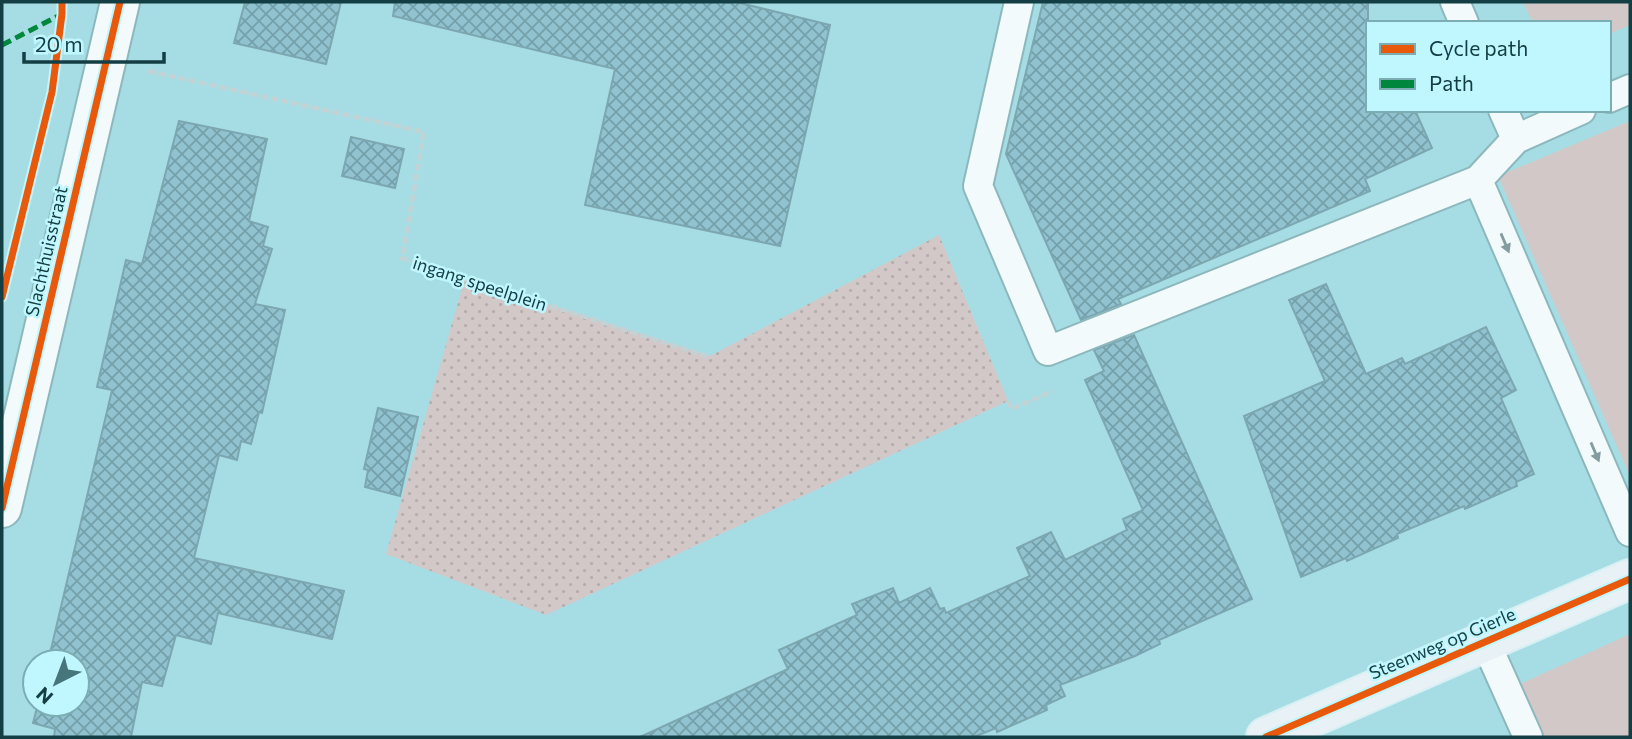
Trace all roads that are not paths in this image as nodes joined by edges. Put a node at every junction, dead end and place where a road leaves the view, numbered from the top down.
1 (120, 2) edge
2 (1019, 2) edge
3 (1455, 2) edge
4 (1463, 21) edge
5 (1630, 89) edge
6 (1611, 97) edge
7 (1504, 112) edge
8 (1577, 112) edge
9 (1516, 139) junction
10 (1478, 180) junction
11 (2, 508) edge
12 (1630, 532) edge
13 (1630, 579) edge
14 (1485, 641) junction
15 (1266, 737) edge
16 (1528, 737) edge

1 - 11 street, Slachthuisstraat
2 - 10 lane
3 - 4 lane
5 - 6 lane
7 - 9 lane
8 - 9 lane
9 - 10 lane
10 -> 12 lane
13 - 14 main road, Steenweg op Gierle
14 - 15 main road, Steenweg op Gierle
14 - 16 lane

